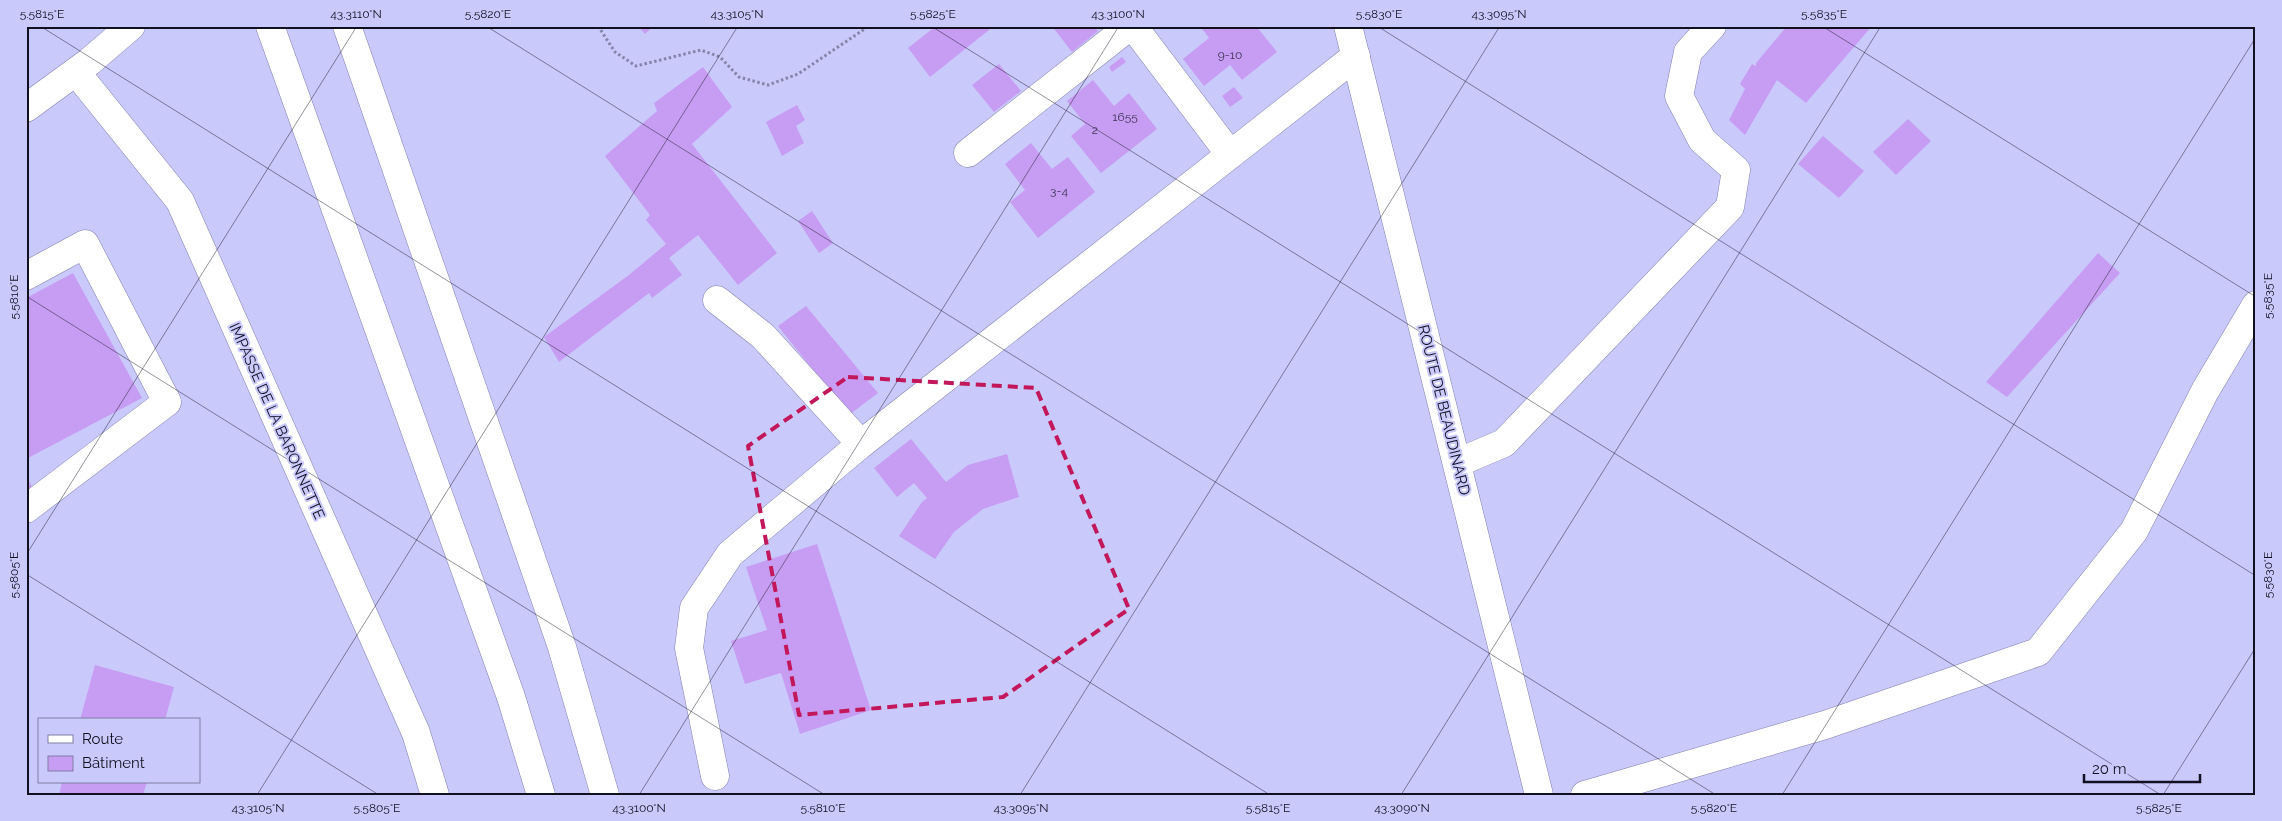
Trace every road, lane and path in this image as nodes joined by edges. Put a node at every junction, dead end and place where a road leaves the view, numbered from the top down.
1 (131, 26) edge
2 (270, 26) edge
3 (347, 26) edge
4 (598, 26) edge
5 (869, 26) edge
6 (1132, 26) edge
7 (1348, 26) edge
8 (1712, 26) edge
9 (1356, 56) junction
10 (76, 72) junction
11 (26, 108) edge
12 (968, 153) dead end
13 (1230, 153) junction
14 (26, 276) edge
15 (717, 300) dead end
16 (2256, 305) edge
17 (861, 444) junction
18 (1457, 463) junction
19 (26, 509) edge
20 (715, 776) dead end
21 (435, 795) edge
22 (541, 795) edge
23 (604, 795) edge
24 (1539, 795) edge
25 (1585, 795) edge

1 - 10 main road
2 - 22 main road
3 - 23 main road
4 - 5 path
6 - 12 main road
6 - 13 main road
7 - 9 main road, ROUTE DE BEAUDINARD
8 - 18 main road
9 - 13 main road
9 - 18 main road, ROUTE DE BEAUDINARD
10 - 11 main road
10 - 21 main road, IMPASSE DE LA BARONNETTE
13 - 17 main road
14 - 19 main road
15 - 17 main road
16 - 25 main road
17 - 20 main road
18 - 24 main road, ROUTE DE BEAUDINARD

